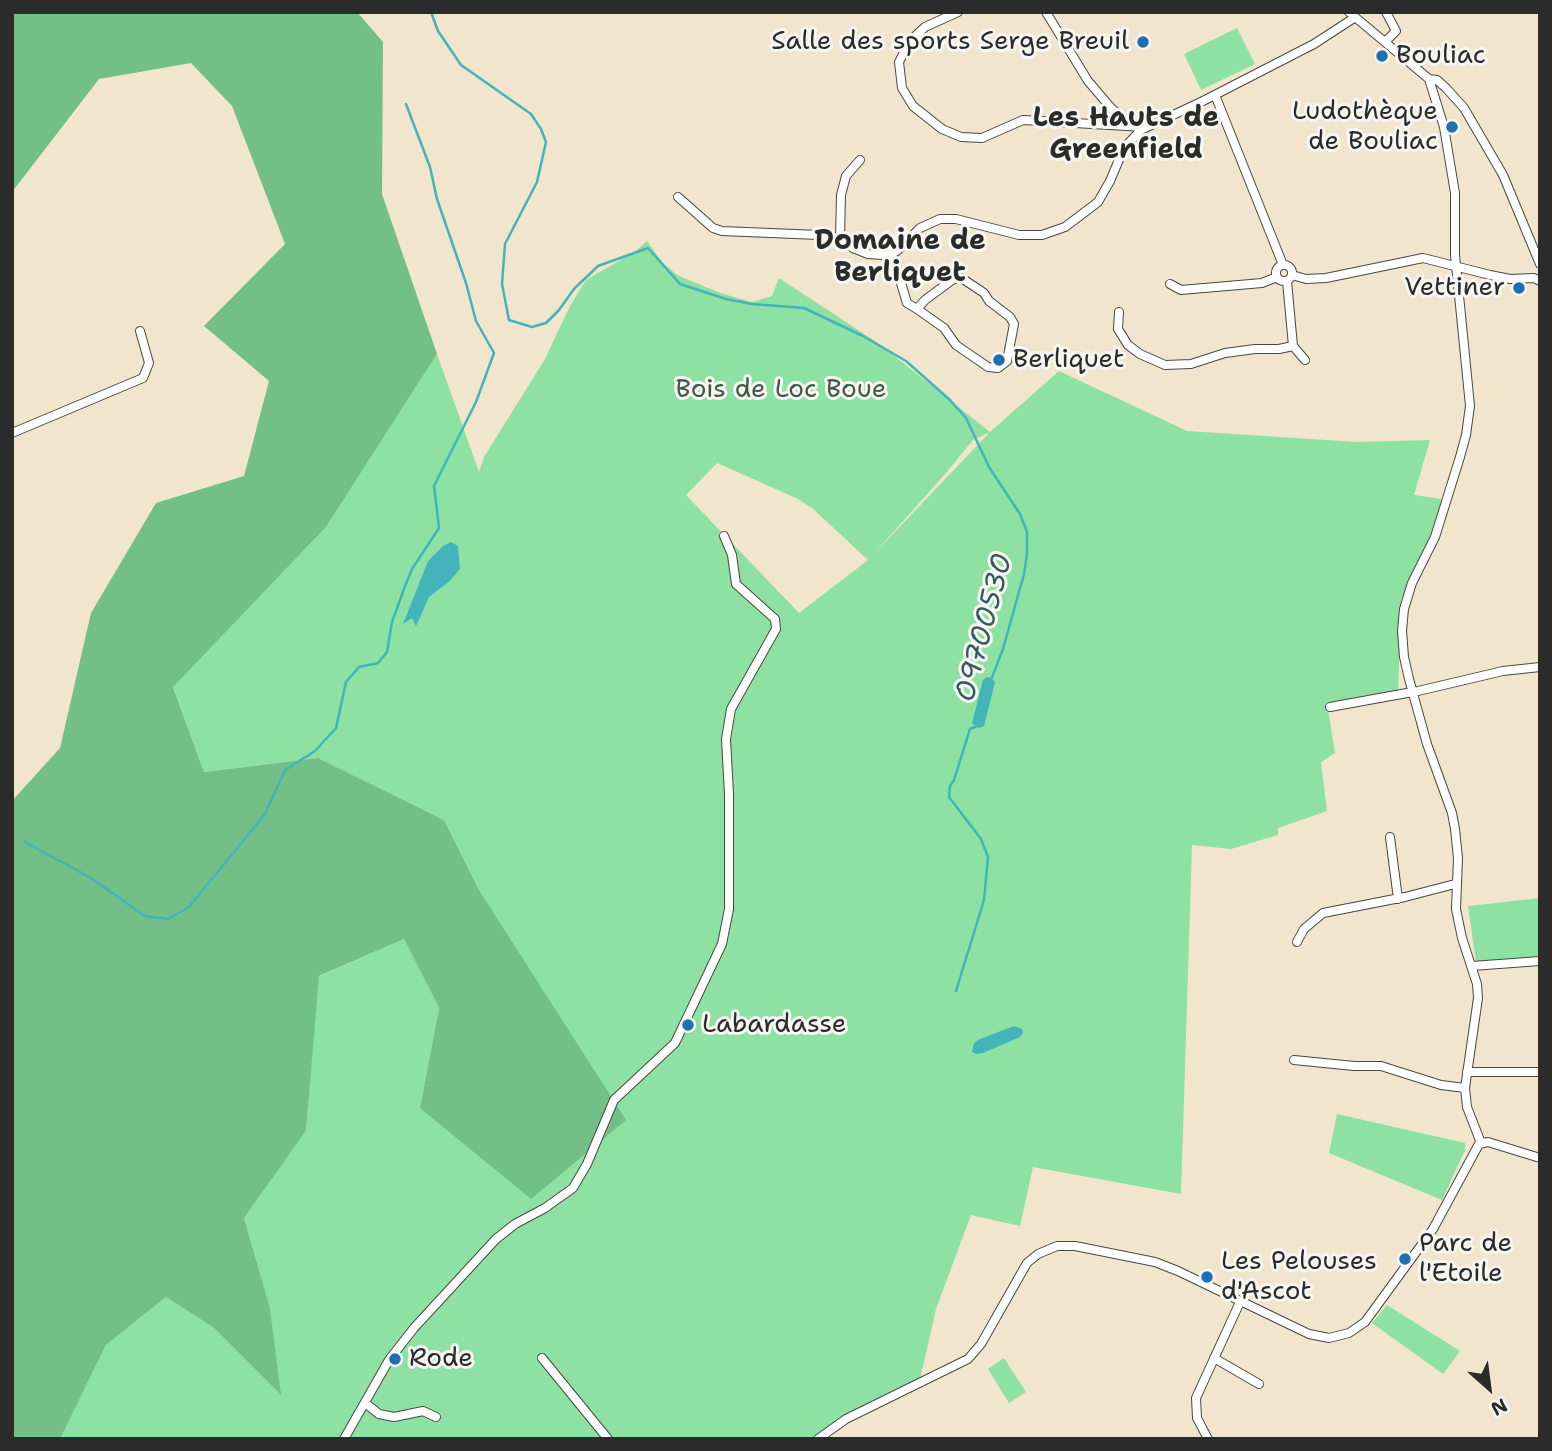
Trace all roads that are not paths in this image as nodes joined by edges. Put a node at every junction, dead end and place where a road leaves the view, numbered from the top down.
1 (958, 12) edge
2 (1046, 12) edge
3 (1385, 12) edge
4 (1351, 15) edge
5 (1386, 41) junction
6 (1429, 79) junction
7 (1215, 95) junction
8 (1150, 126) junction
9 (860, 160) dead end
10 (678, 197) dead end
11 (840, 239) junction
12 (892, 253) junction
13 (1540, 264) edge
14 (1283, 265) junction
15 (1457, 268) junction
16 (1277, 277) junction
17 (1290, 278) junction
18 (1540, 281) edge
19 (1170, 284) dead end
20 (917, 309) junction
21 (1119, 312) dead end
22 (140, 331) dead end
23 (1293, 346) junction
24 (1304, 360) dead end
25 (12, 433) edge
26 (724, 536) dead end
27 (1540, 667) edge
28 (1413, 692) junction
29 (1330, 707) dead end
30 (1390, 837) dead end
31 (1455, 884) junction
32 (1398, 899) junction
33 (1297, 942) dead end
34 (1540, 961) edge
35 (1472, 966) junction
36 (1294, 1060) dead end
37 (1467, 1072) junction
38 (1540, 1072) edge
39 (1465, 1088) junction
40 (1481, 1143) junction
41 (1540, 1158) edge
42 (1240, 1302) junction
43 (1214, 1358) junction
44 (543, 1364) dead end
45 (1259, 1384) dead end
46 (365, 1403) junction
47 (436, 1417) dead end
48 (344, 1439) edge
49 (608, 1439) edge
50 (818, 1439) edge
51 (1208, 1439) edge

1 - 8 street
2 - 8 street
3 - 5 street
4 - 5 street
4 - 7 street
5 - 6 street
6 - 13 street
6 - 15 street
7 - 8 street
7 - 14 street
8 - 12 street
9 - 11 street
10 - 11 street
11 - 12 street
12 - 20 street
14 - 16 street
14 - 17 street
15 - 17 street
15 - 18 street
15 - 28 street
16 - 17 street
16 - 19 street
17 - 23 street
20 - 20 street
21 - 23 street
22 - 25 street
23 - 24 street
26 - 46 street
27 - 28 street
28 - 29 street
28 - 31 street
30 - 32 street
31 - 32 street
31 - 35 street
32 - 33 street
34 - 35 street
35 - 37 street
36 - 39 street
37 - 38 street
37 - 39 street
39 - 40 street
40 - 41 street
40 - 42 street
42 - 43 street
42 - 50 street
43 - 45 street
43 - 51 street
44 - 49 street
46 - 47 street
46 - 48 street

